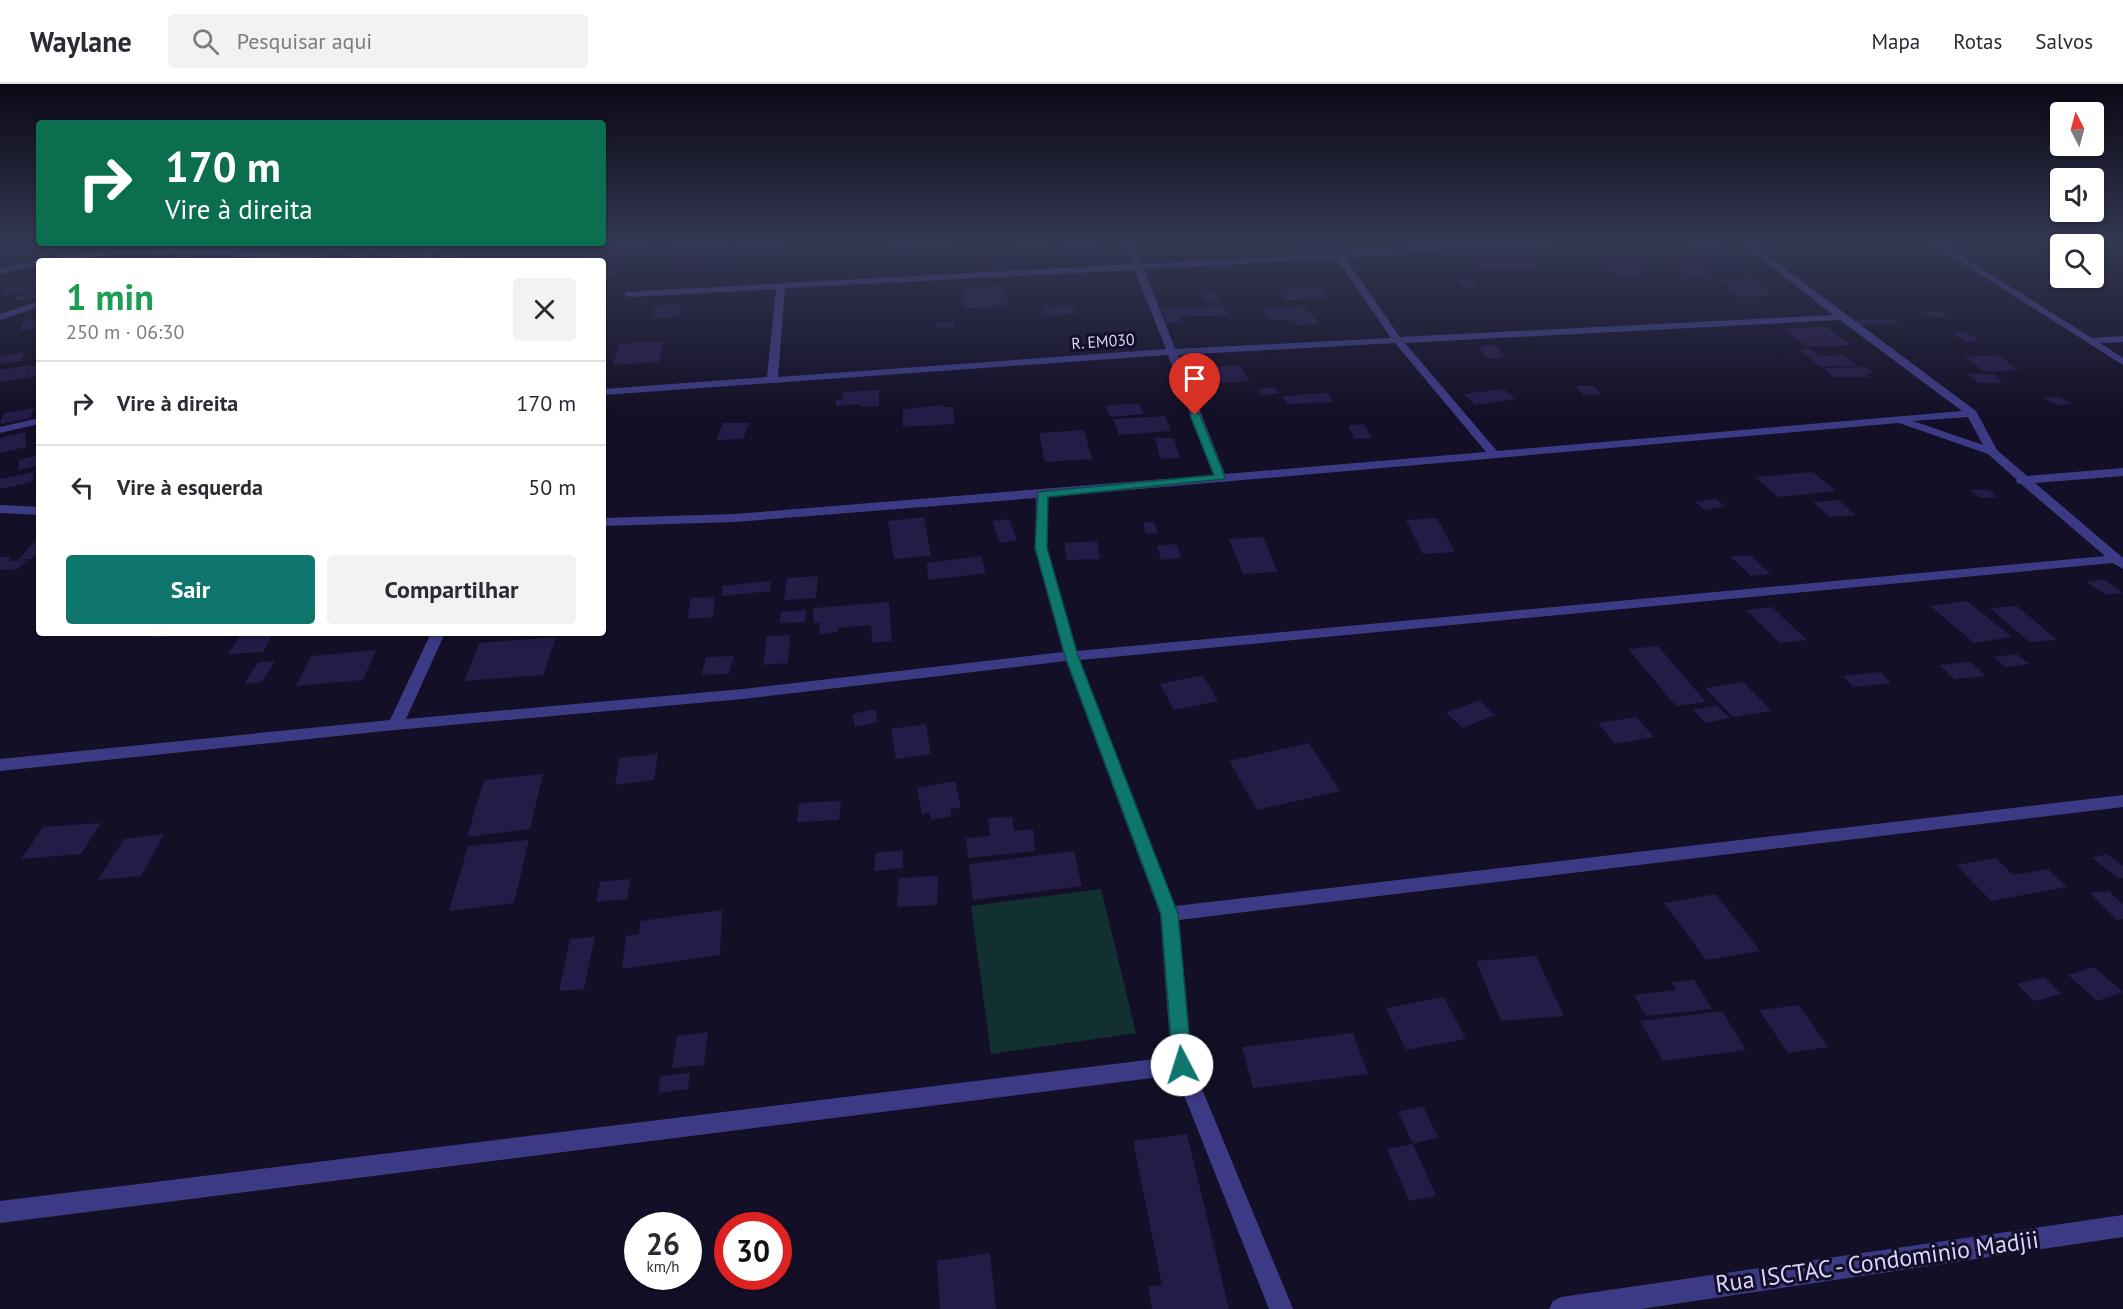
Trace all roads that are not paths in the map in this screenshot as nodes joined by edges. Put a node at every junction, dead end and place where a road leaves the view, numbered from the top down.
1 (780, 299) edge
2 (1150, 299) edge
3 (1369, 299) edge
4 (1819, 299) edge
5 (2024, 299) edge
6 (36, 305) edge
7 (0, 317) edge
8 (1842, 317) junction
9 (2123, 339) edge
10 (1398, 341) junction
11 (2091, 341) junction
12 (1170, 352) junction
13 (2123, 362) edge
14 (772, 380) junction
15 (606, 392) edge
16 (1972, 413) junction
17 (1899, 420) junction
18 (36, 422) edge
19 (0, 430) edge
20 (1992, 452) junction
21 (1493, 453) junction
22 (2123, 472) edge
23 (1220, 477) junction
24 (2021, 480) junction
25 (1042, 494) junction
26 (0, 509) edge
27 (36, 511) edge
28 (606, 522) edge
29 (2118, 562) edge
30 (437, 636) edge
31 (1071, 656) junction
32 (395, 725) junction
33 (0, 765) edge
34 (2123, 801) edge
35 (1169, 914) junction
36 (1182, 1065) junction
37 (0, 1212) edge
38 (2123, 1226) edge
39 (1281, 1309) edge
40 (1561, 1309) edge

1 - 14 street
2 - 12 street
3 - 10 street
4 - 8 street
5 - 11 street
6 - 7 street
8 - 10 street, R. EM030
8 - 16 street
9 - 11 street
10 - 12 street, R. EM030
10 - 21 street
11 - 13 street
12 - 14 street, R. EM030
12 - 23 street
14 - 15 street, R. EM030
16 - 17 street
16 - 20 street
17 - 20 street
17 - 21 street
18 - 19 street
20 - 24 street
21 - 23 street
22 - 24 street
23 - 25 street
24 - 29 street
25 - 28 street
25 - 31 street
26 - 27 street
29 - 31 street
30 - 32 street
31 - 32 street
31 - 35 street
32 - 33 street
34 - 35 street
35 - 36 street
36 - 37 street
36 - 39 street
38 - 40 street, Rua ISCTAC - Condominio Madjii

